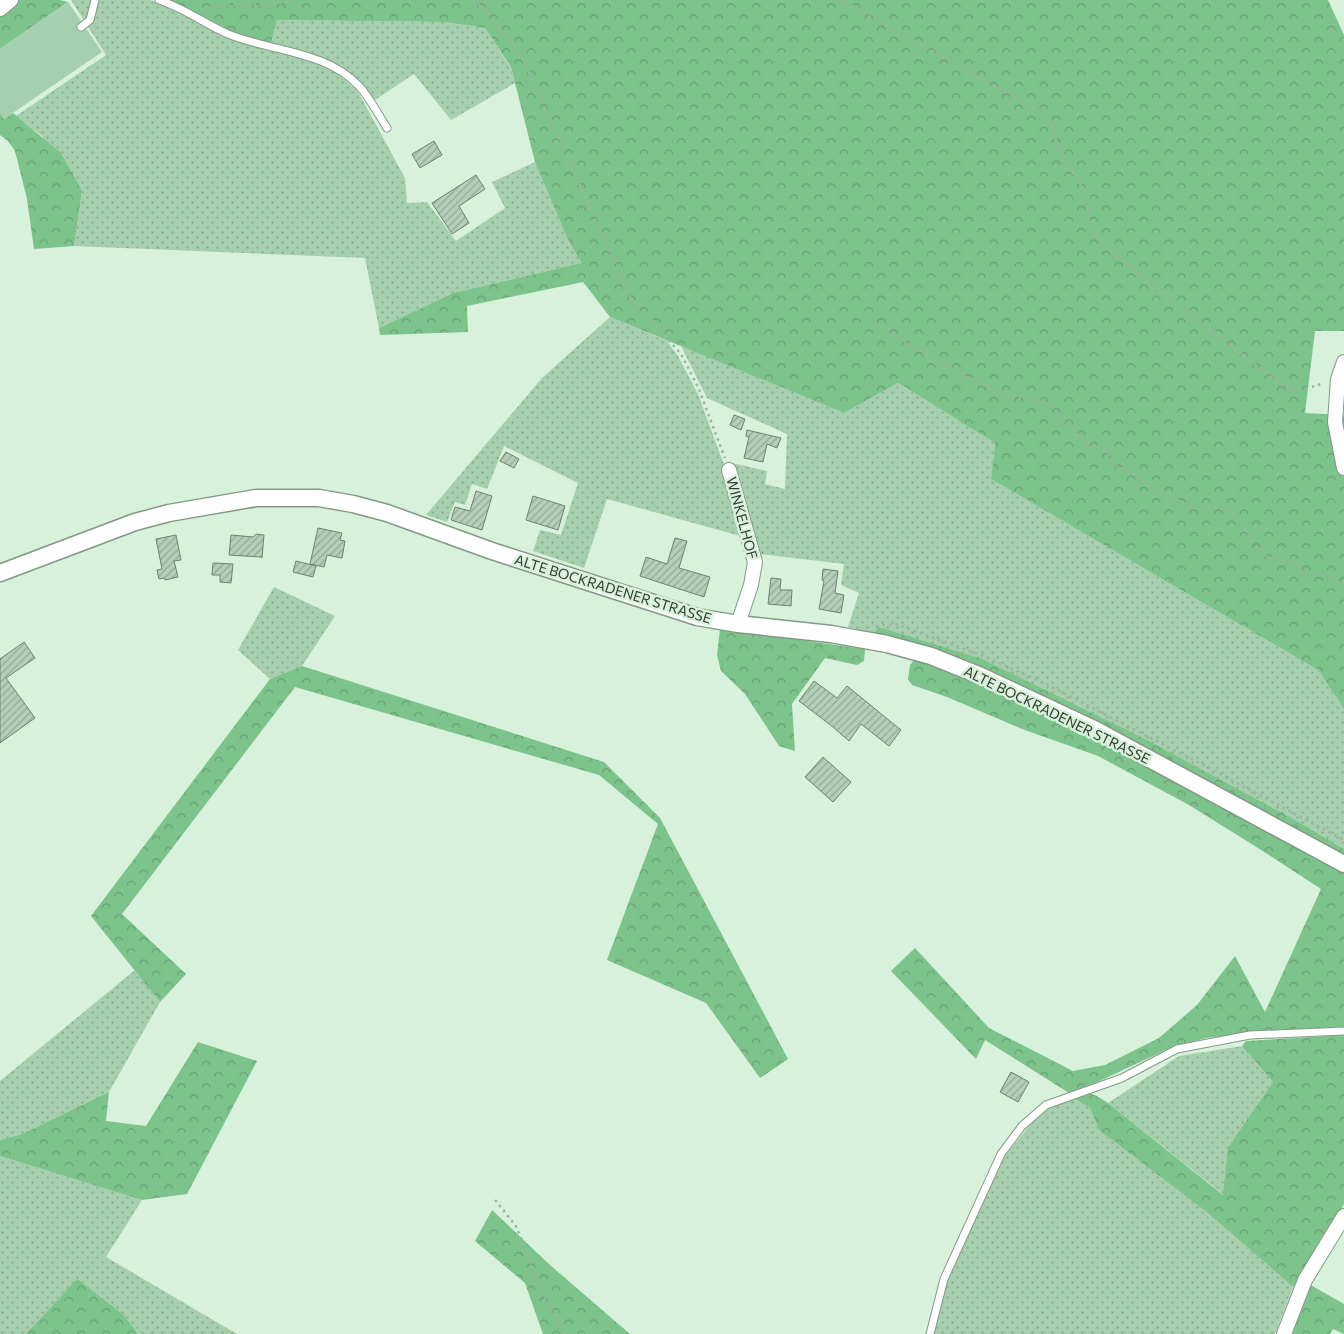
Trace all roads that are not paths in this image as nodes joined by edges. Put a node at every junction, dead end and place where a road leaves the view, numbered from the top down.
1 (95, 0) edge
2 (159, 0) edge
3 (81, 27) dead end
4 (387, 128) dead end
5 (1344, 362) edge
6 (1344, 468) edge
7 (729, 470) road end
8 (0, 573) edge
9 (738, 624) junction
10 (1344, 864) edge
11 (1344, 1031) edge
12 (1344, 1216) edge
13 (930, 1334) edge
14 (1284, 1334) edge

1 - 3 lane
2 - 4 lane
5 - 6 street
7 - 9 street, WINKELHOF
8 - 9 street, ALTE BOCKRADENER STRASSE
9 - 10 street, ALTE BOCKRADENER STRASSE
11 - 13 lane
12 - 14 street

